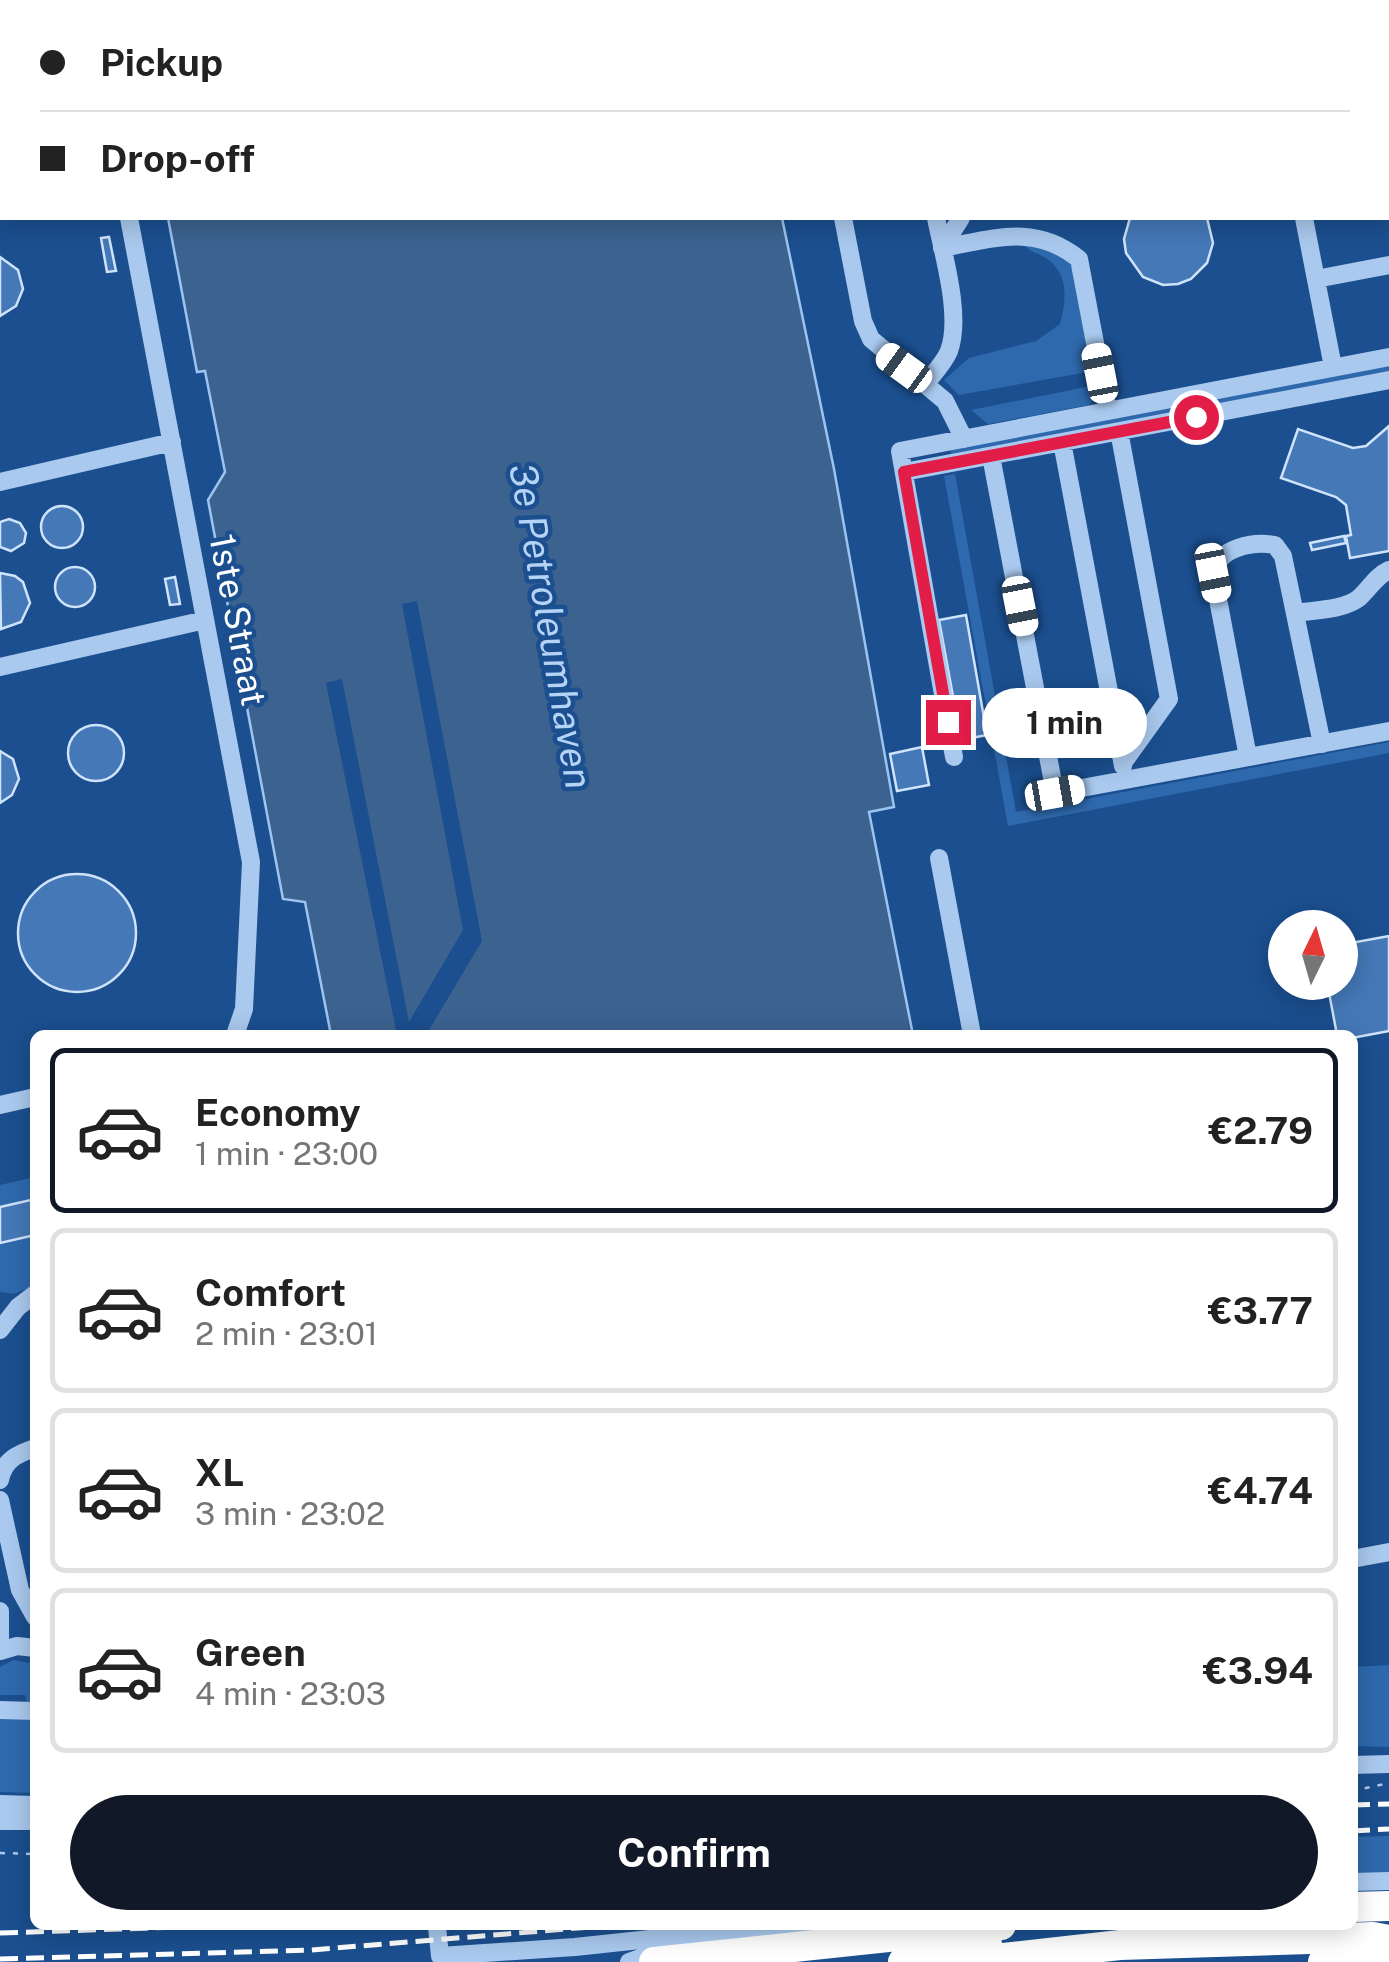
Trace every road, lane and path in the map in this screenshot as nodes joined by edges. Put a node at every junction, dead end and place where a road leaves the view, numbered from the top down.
1 (129, 220) edge
2 (843, 220) edge
3 (936, 220) edge
4 (960, 220) edge
5 (1304, 220) edge
6 (942, 248) junction
7 (1389, 265) edge
8 (1316, 279) junction
9 (1389, 357) edge
10 (1333, 367) junction
11 (1389, 380) edge
12 (926, 383) junction
13 (1108, 410) junction
14 (1118, 432) junction
15 (964, 439) junction
16 (172, 442) junction
17 (1062, 442) junction
18 (991, 456) junction
19 (904, 472) junction
20 (0, 482) edge
21 (1389, 570) edge
22 (1295, 613) junction
23 (205, 620) junction
24 (0, 666) edge
25 (1389, 731) edge
26 (1322, 744) junction
27 (954, 757) dead end
28 (1248, 757) junction
29 (1124, 771) junction
30 (939, 858) dead end
31 (236, 1030) edge
32 (971, 1030) edge
33 (30, 1098) edge
34 (0, 1105) edge
35 (30, 1296) edge
36 (6, 1307) edge
37 (0, 1330) edge
38 (30, 1449) edge
39 (0, 1480) edge
40 (0, 1500) edge
41 (1389, 1552) edge
42 (1358, 1558) edge
43 (30, 1608) edge
44 (0, 1611) edge
45 (0, 1638) edge
46 (30, 1647) edge
47 (0, 1651) edge
48 (0, 1710) edge
49 (30, 1711) edge
50 (1389, 1764) edge
51 (1358, 1765) edge
52 (1389, 1783) edge
53 (1358, 1791) edge
54 (0, 1804) edge
55 (30, 1805) edge
56 (0, 1821) edge
57 (30, 1822) edge
58 (0, 1853) edge
59 (30, 1854) edge
60 (437, 1930) edge
61 (732, 1930) edge
62 (777, 1930) edge
63 (954, 1930) edge
64 (1082, 1930) edge
65 (1389, 1940) edge
66 (1389, 1956) edge
67 (629, 1962) edge
68 (654, 1962) edge
69 (902, 1962) edge
70 (966, 1962) edge
71 (1322, 1962) edge

1 - 16 street, 1ste Straat
2 - 12 street
3 - 6 street
4 - 6 street
5 - 8 street
6 - 12 street
6 - 13 street
7 - 8 street
8 - 10 street
9 - 10 street
10 - 13 street
11 - 14 street
12 - 15 street
13 - 15 street
14 - 17 street
14 - 29 street
15 - 19 street
16 - 20 street
16 - 23 street, 1ste Straat
17 - 18 street
17 - 29 street
18 - 19 street
18 - 29 street
19 - 27 street
21 - 22 street
22 - 26 street
22 - 28 street
23 - 24 street
23 - 31 street, 1ste Straat
25 - 26 street
26 - 28 street
28 - 29 street
30 - 32 street
33 - 34 street
35 - 36 street
36 - 37 street
38 - 39 street
40 - 43 street
41 - 42 street
44 - 45 street
46 - 47 street
48 - 49 street
50 - 51 street
52 - 53 path
54 - 55 street
56 - 57 street
58 - 59 path
60 - 61 street
62 - 67 street
63 - 68 highway
64 - 69 highway
65 - 70 highway
66 - 71 highway

